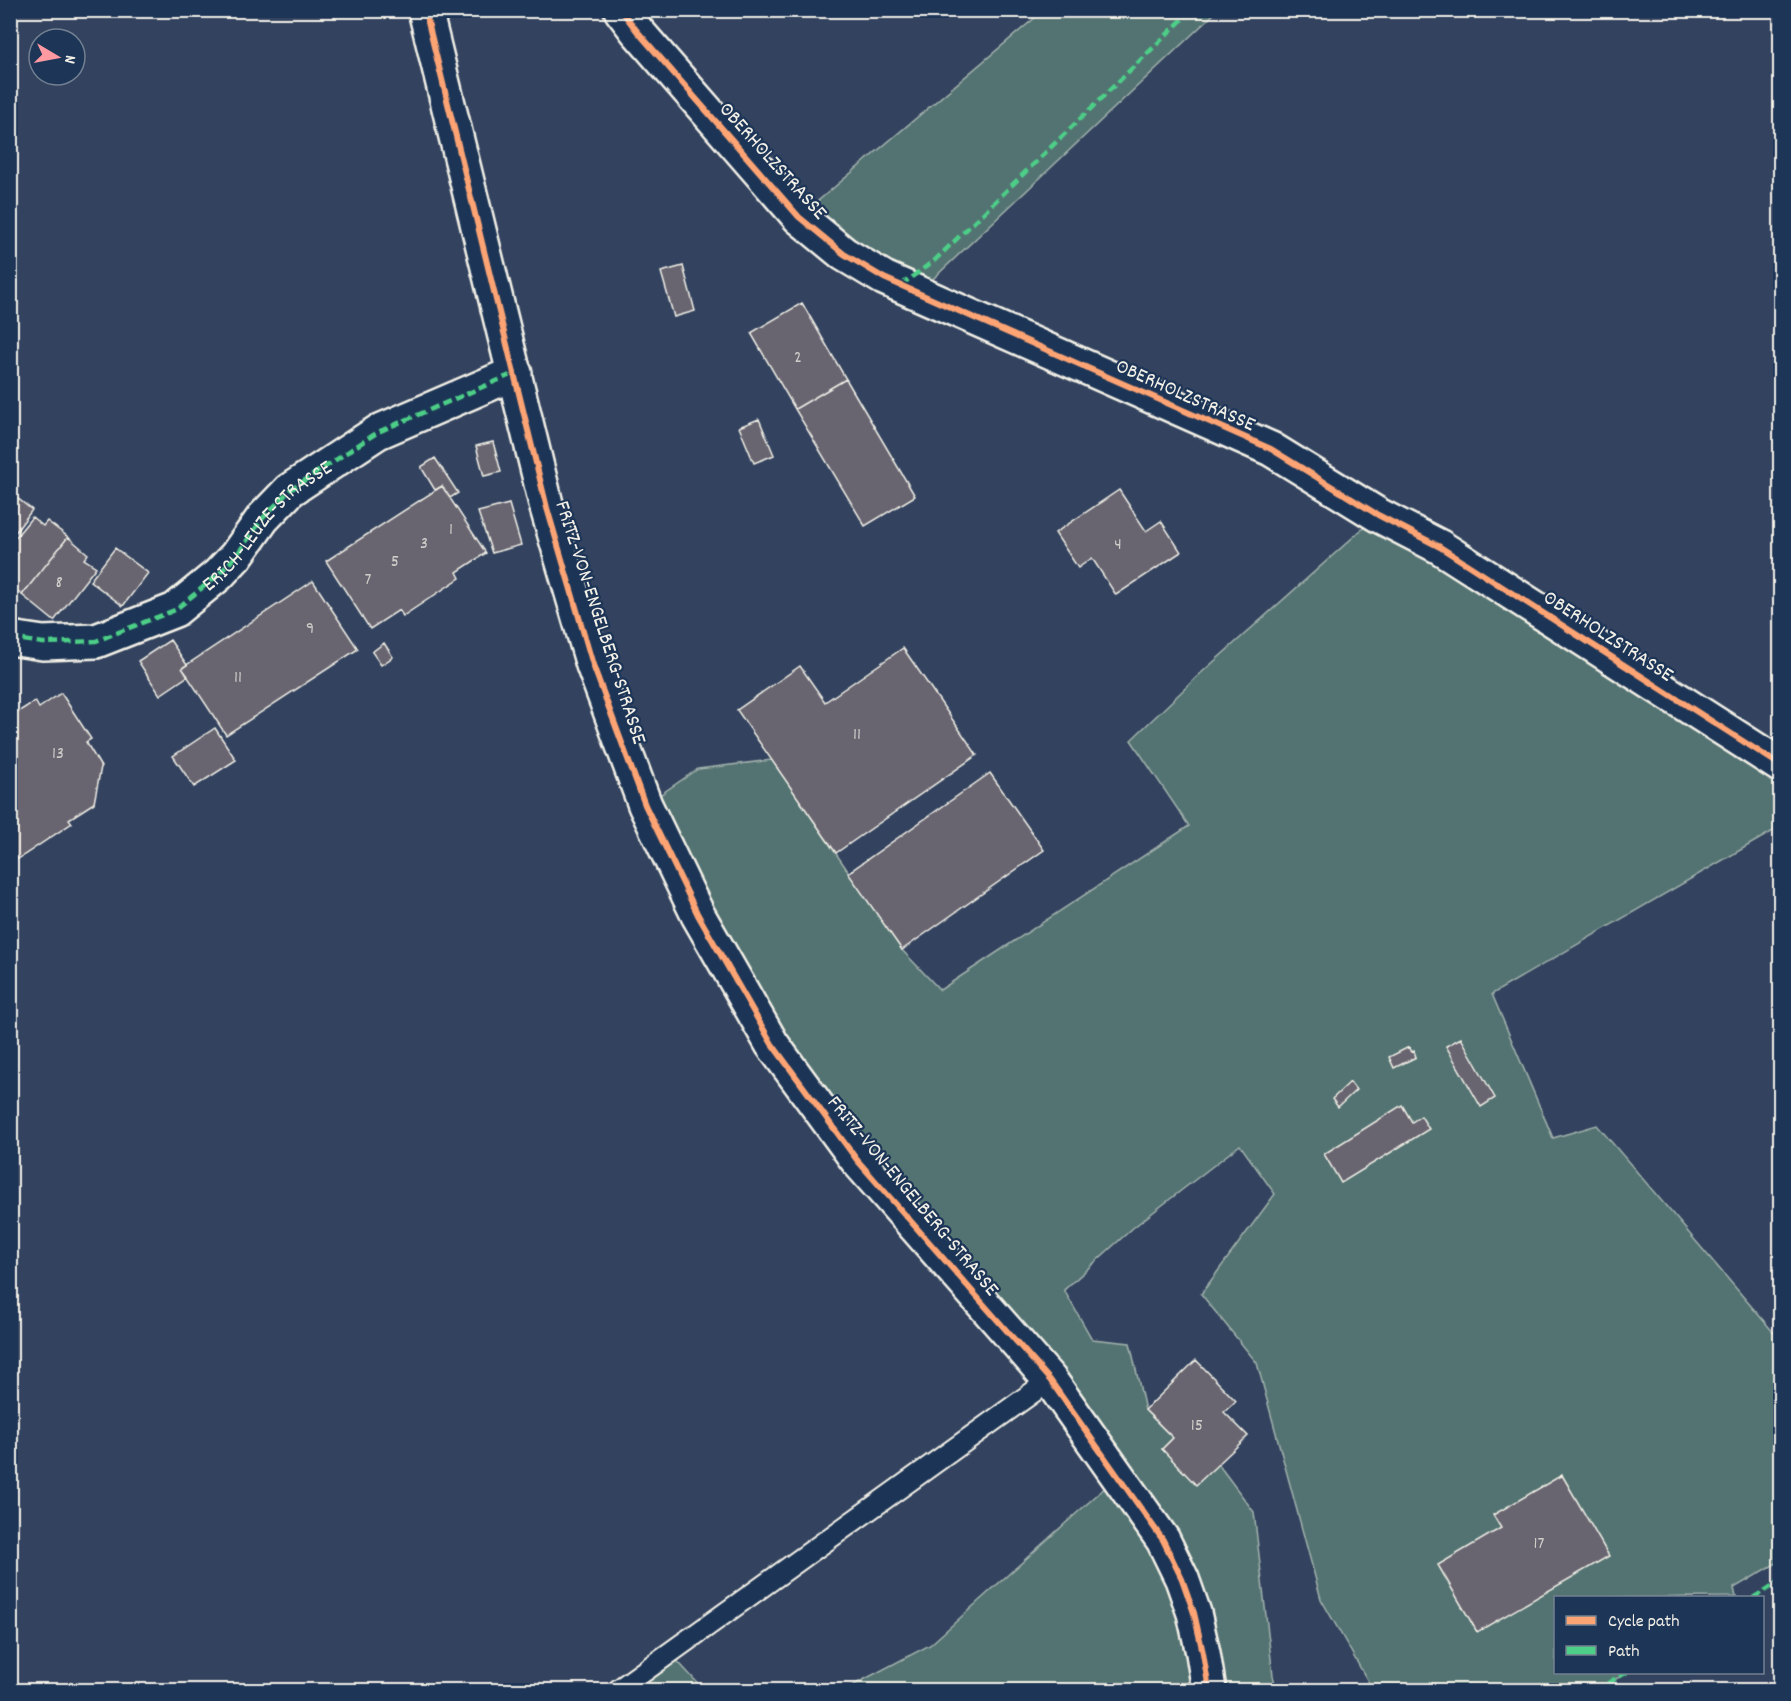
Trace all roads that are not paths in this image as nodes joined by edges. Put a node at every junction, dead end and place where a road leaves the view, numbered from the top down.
1 (425, 10) edge
2 (621, 10) edge
3 (515, 373) junction
4 (10, 638) edge
5 (1780, 765) edge
6 (1050, 1380) junction
7 (618, 1690) edge
8 (1209, 1690) edge

1 - 3 street, FRITZ-VON-ENGELBERG-STRASSE
2 - 5 street, OBERHOLZSTRASSE
3 - 4 street, ERICH-LEUZE-STRASSE
3 - 6 street, FRITZ-VON-ENGELBERG-STRASSE
6 - 7 lane
6 - 8 street, FRITZ-VON-ENGELBERG-STRASSE

